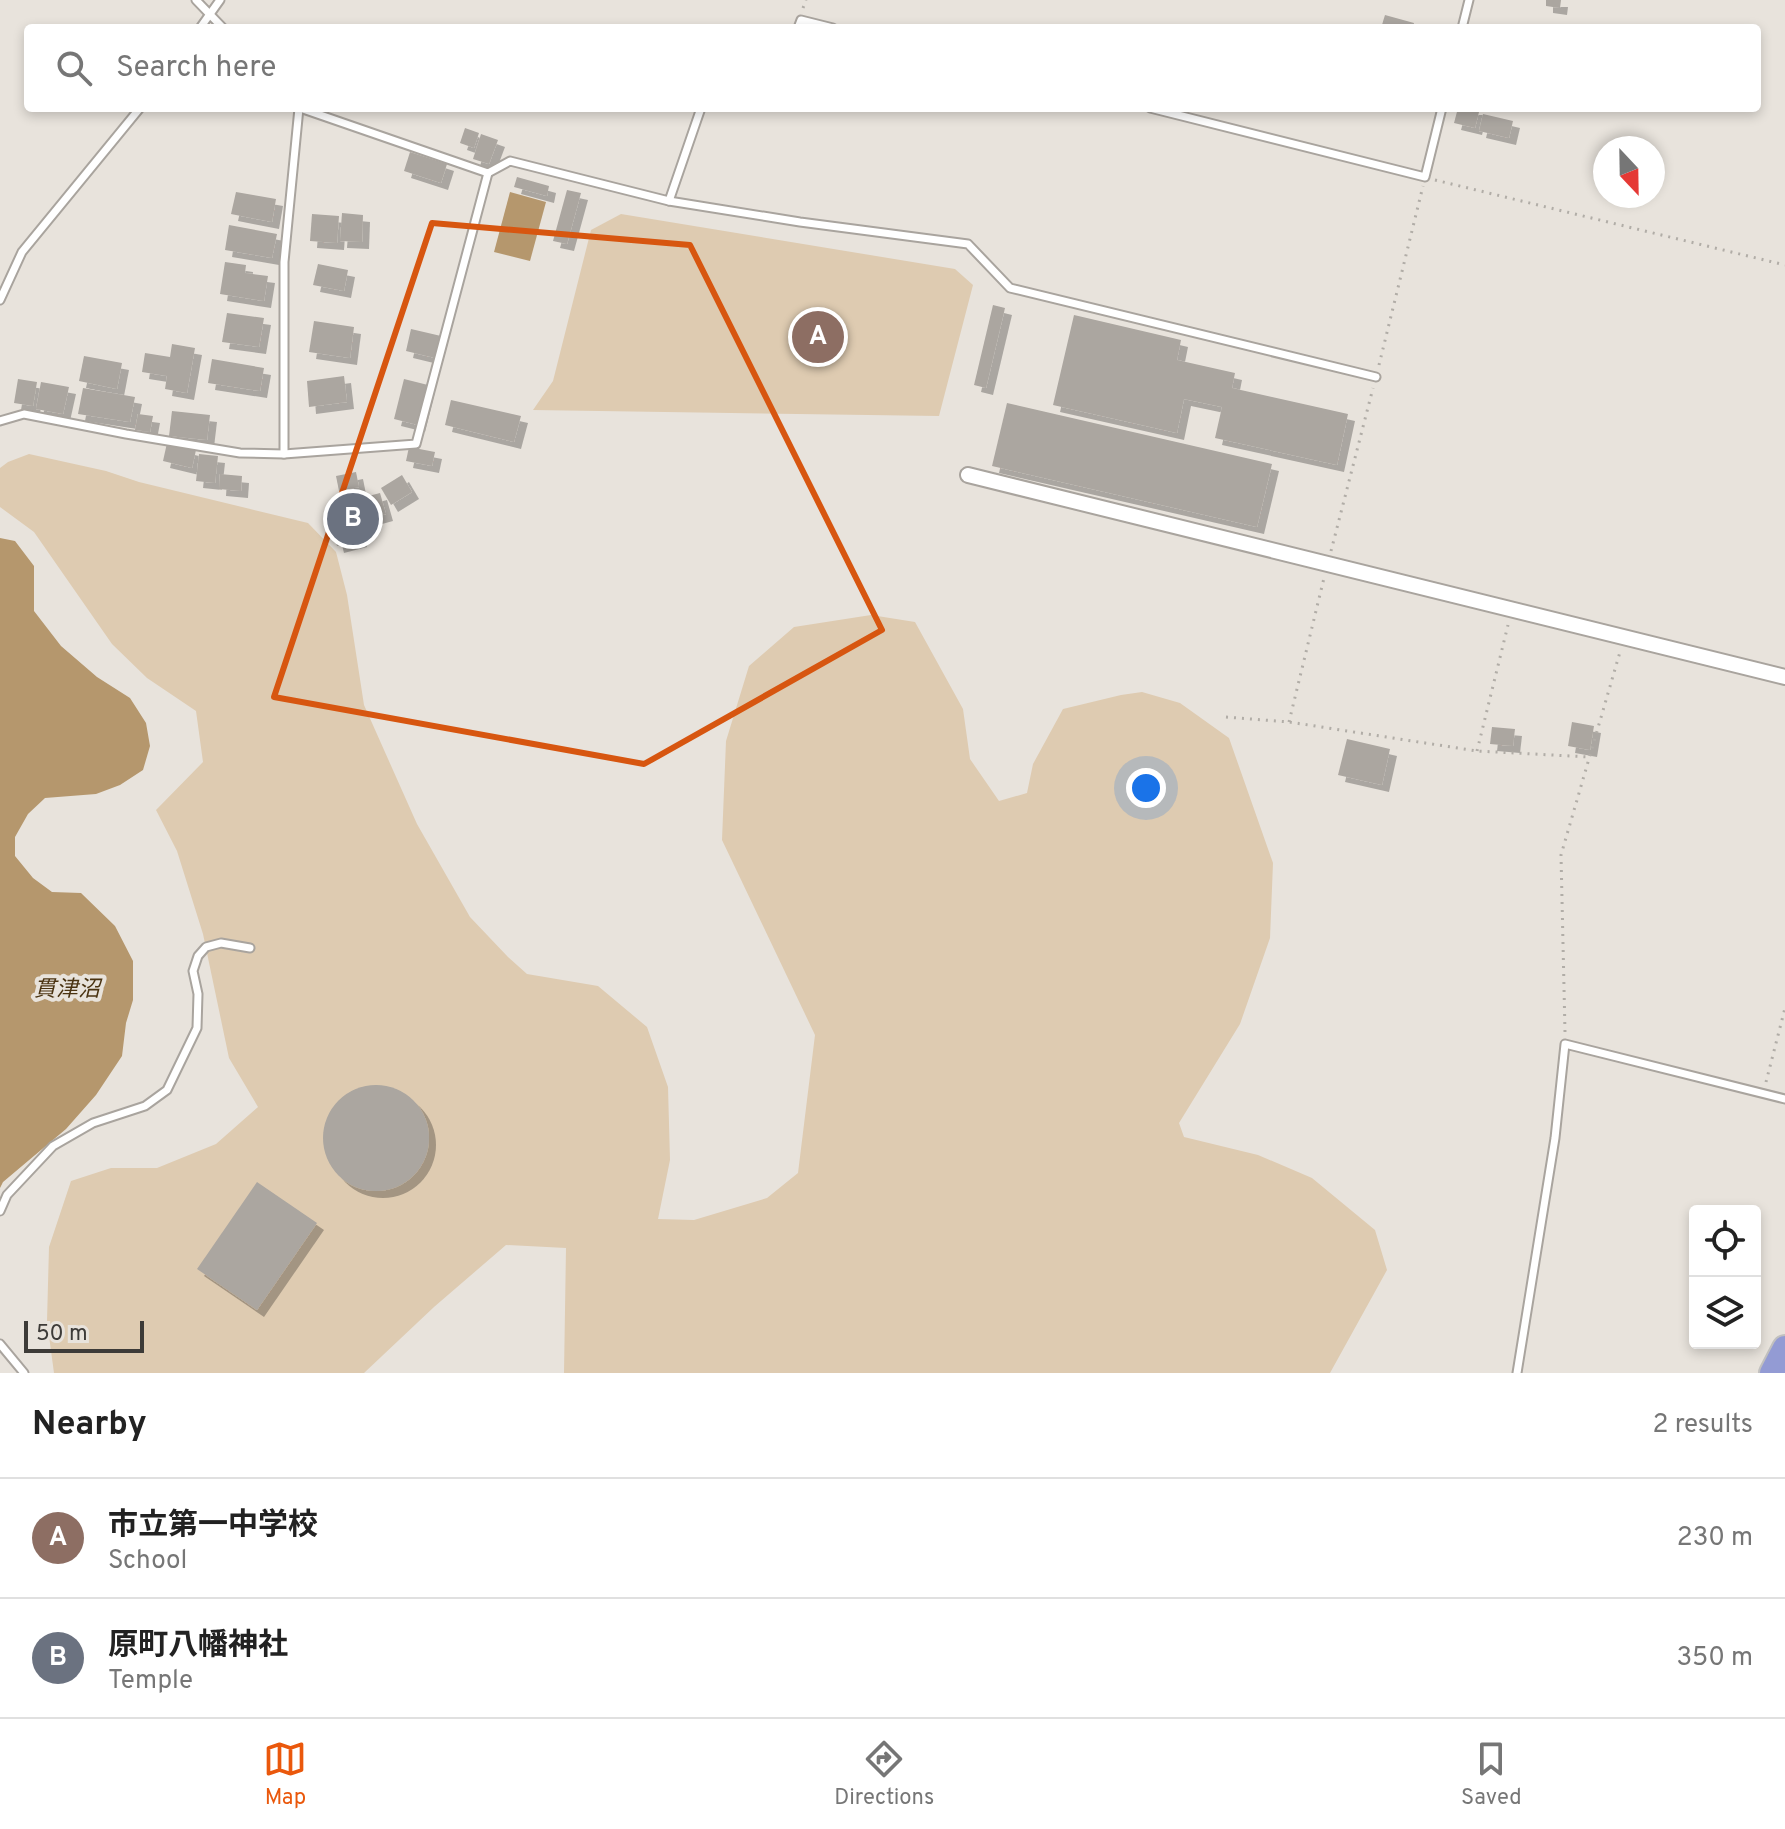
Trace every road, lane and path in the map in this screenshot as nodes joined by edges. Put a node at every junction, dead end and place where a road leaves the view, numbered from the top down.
1 (196, 0) edge
2 (220, 0) edge
3 (1469, 0) edge
4 (210, 14) junction
5 (203, 24) edge
6 (219, 24) edge
7 (800, 24) edge
8 (817, 24) edge
9 (1463, 24) edge
10 (137, 112) edge
11 (299, 112) edge
12 (311, 112) edge
13 (700, 112) edge
14 (1166, 112) edge
15 (1441, 112) edge
16 (488, 173) junction
17 (1425, 177) junction
18 (669, 201) junction
19 (1785, 265) edge
20 (0, 300) edge
21 (1376, 377) dead end
22 (0, 421) edge
23 (284, 454) junction
24 (968, 475) dead end
25 (1328, 563) junction
26 (1512, 609) junction
27 (1625, 637) junction
28 (1785, 677) edge
29 (1226, 717) dead end
30 (1289, 722) junction
31 (1477, 751) junction
32 (1590, 757) junction
33 (250, 948) dead end
34 (1785, 1008) edge
35 (1565, 1044) junction
36 (1763, 1094) junction
37 (1785, 1099) edge
38 (0, 1211) edge
39 (0, 1344) edge
40 (1785, 1348) edge
41 (24, 1373) edge
42 (1517, 1373) edge
43 (1772, 1373) edge

1 - 4 lane
2 - 4 lane
3 - 9 lane
4 - 5 lane
4 - 6 lane
7 - 8 lane
10 - 20 lane
11 - 23 lane
12 - 16 lane
13 - 18 lane
14 - 17 lane
15 - 17 lane
16 - 18 lane
16 - 23 lane
17 - 19 path
18 - 21 lane
22 - 23 lane
24 - 25 street
25 - 26 street
25 - 30 path
26 - 27 street
26 - 31 path
27 - 28 street
27 - 32 path
29 - 30 path
30 - 31 path
31 - 32 path
32 - 35 path
33 - 38 lane
34 - 36 path
35 - 36 lane
35 - 42 lane
36 - 37 lane
39 - 41 lane
40 - 43 highway

